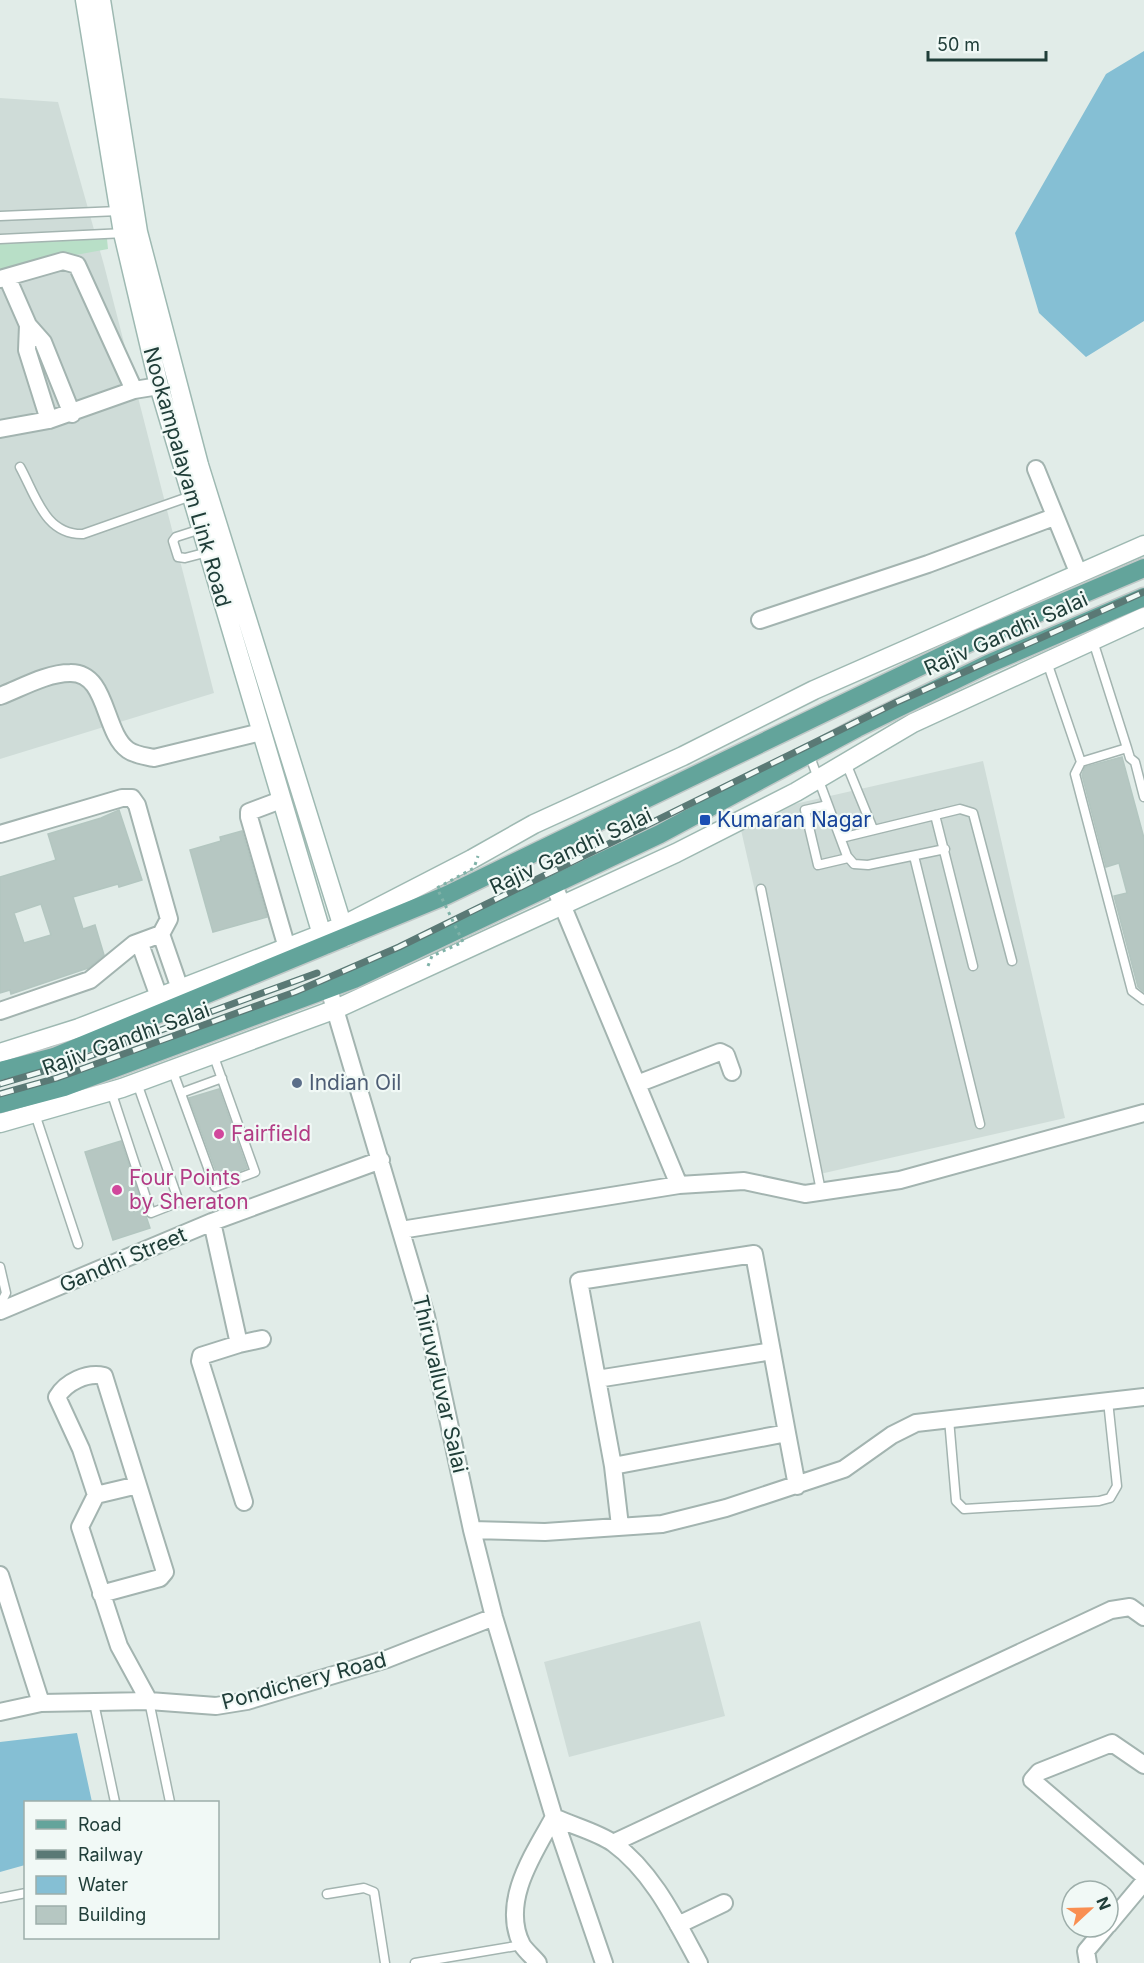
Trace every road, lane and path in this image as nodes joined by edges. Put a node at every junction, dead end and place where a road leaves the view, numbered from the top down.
1 (85, 0) edge
2 (101, 0) edge
3 (127, 211) junction
4 (0, 216) edge
5 (130, 233) junction
6 (0, 239) edge
7 (3, 278) edge
8 (28, 325) junction
9 (159, 386) junction
10 (134, 390) junction
11 (72, 414) junction
12 (49, 420) junction
13 (0, 429) edge
14 (20, 467) dead end
15 (1036, 469) dead end
16 (191, 496) junction
17 (1054, 517) junction
18 (201, 529) junction
19 (1144, 544) edge
20 (208, 552) junction
21 (1144, 568) edge
22 (1078, 572) junction
23 (1144, 597) edge
24 (1144, 617) edge
25 (760, 620) dead end
26 (1092, 641) junction
27 (1047, 661) junction
28 (913, 670) junction
29 (926, 694) junction
30 (0, 696) edge
31 (261, 732) junction
32 (1127, 748) junction
33 (809, 754) junction
34 (846, 762) junction
35 (1081, 762) junction
36 (818, 778) junction
37 (1144, 797) edge
38 (281, 800) junction
39 (828, 804) junction
40 (935, 814) junction
41 (873, 829) junction
42 (0, 834) edge
43 (841, 838) junction
44 (945, 849) junction
45 (478, 856) junction
46 (914, 856) junction
47 (848, 858) junction
48 (553, 883) junction
49 (760, 889) dead end
50 (563, 904) junction
51 (343, 932) junction
52 (161, 934) junction
53 (323, 940) junction
54 (140, 944) junction
55 (286, 948) junction
56 (1012, 961) dead end
57 (428, 966) junction
58 (973, 966) dead end
59 (180, 989) junction
60 (329, 989) junction
61 (159, 997) junction
62 (1144, 1000) edge
63 (336, 1009) junction
64 (0, 1011) edge
65 (0, 1053) edge
66 (213, 1053) junction
67 (172, 1069) junction
68 (0, 1071) edge
69 (732, 1072) dead end
70 (222, 1078) junction
71 (136, 1082) junction
72 (637, 1084) junction
73 (111, 1091) junction
74 (181, 1093) junction
75 (0, 1104) edge
76 (1144, 1113) edge
77 (35, 1114) junction
78 (0, 1123) edge
79 (980, 1124) dead end
80 (381, 1160) junction
81 (679, 1185) junction
82 (821, 1191) junction
83 (212, 1222) junction
84 (402, 1230) junction
85 (78, 1244) dead end
86 (0, 1268) edge
87 (0, 1305) edge
88 (0, 1311) edge
89 (262, 1339) dead end
90 (239, 1344) junction
91 (772, 1351) junction
92 (597, 1379) junction
93 (1144, 1397) edge
94 (1108, 1401) junction
95 (949, 1419) junction
96 (787, 1433) junction
97 (613, 1466) junction
98 (138, 1485) junction
99 (797, 1486) junction
100 (96, 1495) junction
101 (244, 1502) dead end
102 (620, 1526) junction
103 (472, 1530) junction
104 (0, 1575) edge
105 (101, 1594) junction
106 (494, 1617) junction
107 (1144, 1617) edge
108 (149, 1701) junction
109 (41, 1703) junction
110 (94, 1703) junction
111 (0, 1712) edge
112 (1144, 1765) edge
113 (115, 1801) edge
114 (170, 1801) edge
115 (554, 1817) junction
116 (613, 1843) junction
117 (1144, 1876) edge
118 (1144, 1882) edge
119 (24, 1893) edge
120 (327, 1894) dead end
121 (0, 1898) edge
122 (724, 1903) dead end
123 (1120, 1911) edge
124 (678, 1925) junction
125 (1096, 1939) edge
126 (522, 1945) junction
127 (385, 1963) edge
128 (416, 1963) edge
129 (538, 1963) edge
130 (603, 1963) edge
131 (699, 1963) edge
132 (1088, 1963) edge

1 - 3 street, Nookampalayam Link Road
2 - 3 street, Nookampalayam Link Road
3 - 4 lane
3 - 5 street, Nookampalayam Link Road
5 - 6 lane
5 - 9 street, Nookampalayam Link Road
5 - 51 street, Nookampalayam Link Road
7 - 8 street
7 - 10 street
8 - 11 street
8 - 12 street
9 - 10 street
9 - 16 street, Nookampalayam Link Road
10 - 11 street
11 - 12 street
12 - 13 street
14 - 16 lane
15 - 17 street
16 - 18 street, Nookampalayam Link Road
17 - 22 street
17 - 25 street
18 - 20 street, Nookampalayam Link Road
18 - 20 lane
19 - 22 street
20 - 31 street, Nookampalayam Link Road
21 - 28 main road, Rajiv Gandhi Salai
22 - 45 street
23 - 29 main road, Rajiv Gandhi Salai
24 - 26 street
26 - 27 street
26 - 32 lane
27 - 34 street
27 - 35 lane
28 - 29 main road
28 - 51 main road, Rajiv Gandhi Salai
29 - 33 main road, Rajiv Gandhi Salai
30 - 31 street
31 - 38 street, Nookampalayam Link Road
32 - 35 lane
32 - 37 lane
33 - 36 lane
33 - 48 main road, Rajiv Gandhi Salai
34 - 36 street
34 - 41 lane
35 - 62 lane
36 - 39 lane
36 - 50 street
38 - 53 street, Nookampalayam Link Road
38 - 55 street
39 - 43 lane
39 - 47 lane
40 - 41 lane
40 - 44 lane
40 - 56 lane
41 - 43 lane
42 - 52 street
43 - 47 lane
44 - 46 lane
44 - 58 lane
45 - 51 street
45 - 57 path, bridge
46 - 47 lane
46 - 79 lane
48 - 50 street
48 - 60 main road, Rajiv Gandhi Salai
49 - 82 lane
50 - 57 street
50 - 72 street
51 - 53 main road, Rajiv Gandhi Salai
52 - 54 street
52 - 59 street
53 - 55 street
53 - 68 main road, Rajiv Gandhi Salai
54 - 61 street
54 - 64 street
55 - 59 street
57 - 63 street
59 - 61 street
60 - 63 street, Thiruvalluvar Salai
60 - 75 main road, Rajiv Gandhi Salai
61 - 65 street
63 - 66 street
63 - 80 street, Thiruvalluvar Salai
66 - 67 street
66 - 70 lane
67 - 71 street
67 - 74 lane
69 - 72 street
70 - 74 lane
70 - 74 lane
71 - 73 street
71 - 73 lane
72 - 81 street
73 - 77 street
76 - 82 street
77 - 78 street
77 - 85 lane
80 - 83 street, Gandhi Street
80 - 84 street, Thiruvalluvar Salai
81 - 82 street
81 - 84 street
83 - 88 street, Gandhi Street
83 - 90 street
84 - 103 street, Thiruvalluvar Salai
86 - 87 lane
89 - 90 street
90 - 101 street
91 - 92 street
91 - 92 street
91 - 96 street
92 - 97 street
93 - 94 street
94 - 95 street
94 - 95 lane
95 - 99 street
96 - 97 street
96 - 99 street
97 - 102 street
98 - 100 street
98 - 100 street
98 - 105 street
99 - 102 street
100 - 105 street
102 - 103 street
103 - 106 street, Thiruvalluvar Salai
104 - 109 street
105 - 108 street
106 - 108 street, Pondichery Road
106 - 115 street, Thiruvalluvar Salai
107 - 116 street
108 - 110 street, Pondichery Road
108 - 114 lane
109 - 110 street, Pondichery Road
109 - 111 street, Pondichery Road
110 - 113 lane
112 - 117 street
115 - 116 street
115 - 126 street
115 - 130 street, Thiruvalluvar Salai
116 - 124 street
118 - 123 street
119 - 121 lane
120 - 127 lane
122 - 124 street
124 - 131 street
125 - 132 street
126 - 128 lane
126 - 129 street

